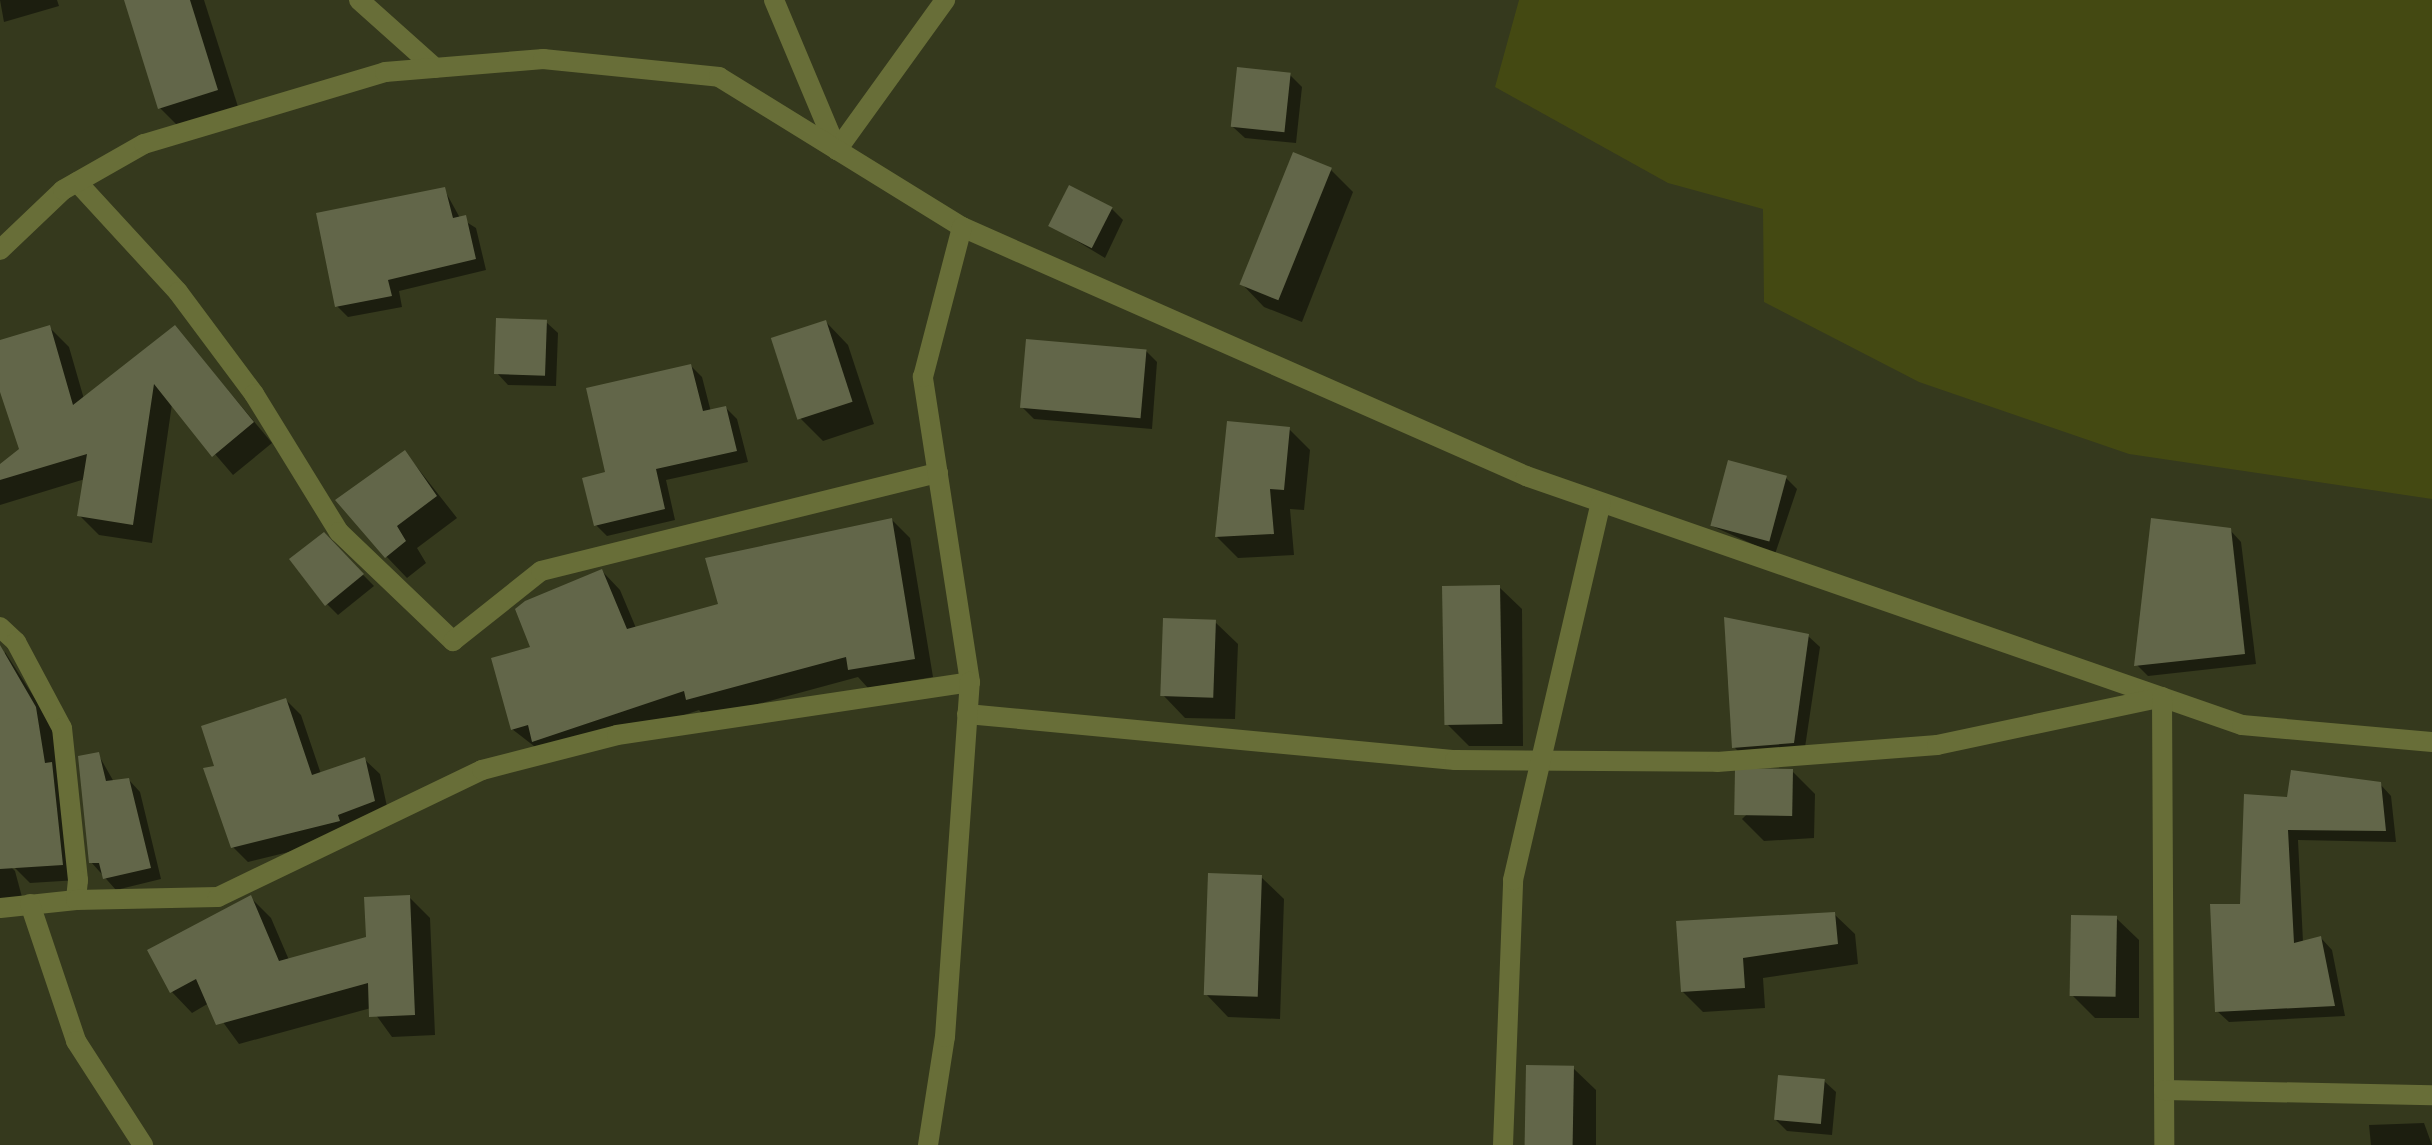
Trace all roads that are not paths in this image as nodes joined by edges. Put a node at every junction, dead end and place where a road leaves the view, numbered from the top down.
1 (359, 0) edge
2 (774, 0) edge
3 (945, 0) edge
4 (435, 68) junction
5 (837, 150) junction
6 (77, 182) junction
7 (962, 227) junction
8 (0, 250) edge
9 (938, 473) junction
10 (1601, 503) junction
11 (0, 627) edge
12 (970, 682) junction
13 (2162, 697) junction
14 (967, 714) junction
15 (2432, 742) edge
16 (1540, 760) junction
17 (76, 900) junction
18 (30, 904) junction
19 (0, 908) edge
20 (2164, 1090) junction
21 (2432, 1095) edge
22 (143, 1145) edge
23 (928, 1145) edge
24 (1503, 1145) edge
25 (2164, 1145) edge

1 - 4 street
2 - 5 street
3 - 5 street
4 - 5 street
4 - 6 street
5 - 7 street
6 - 8 street
6 - 9 street
7 - 9 street
7 - 10 street
9 - 12 street
10 - 13 street
10 - 16 street
11 - 17 street
12 - 14 street
12 - 17 street
13 - 15 street
13 - 16 street
13 - 20 street
14 - 16 street
14 - 23 street
16 - 24 street
17 - 18 street
18 - 19 street
18 - 22 street
20 - 21 street
20 - 25 street

